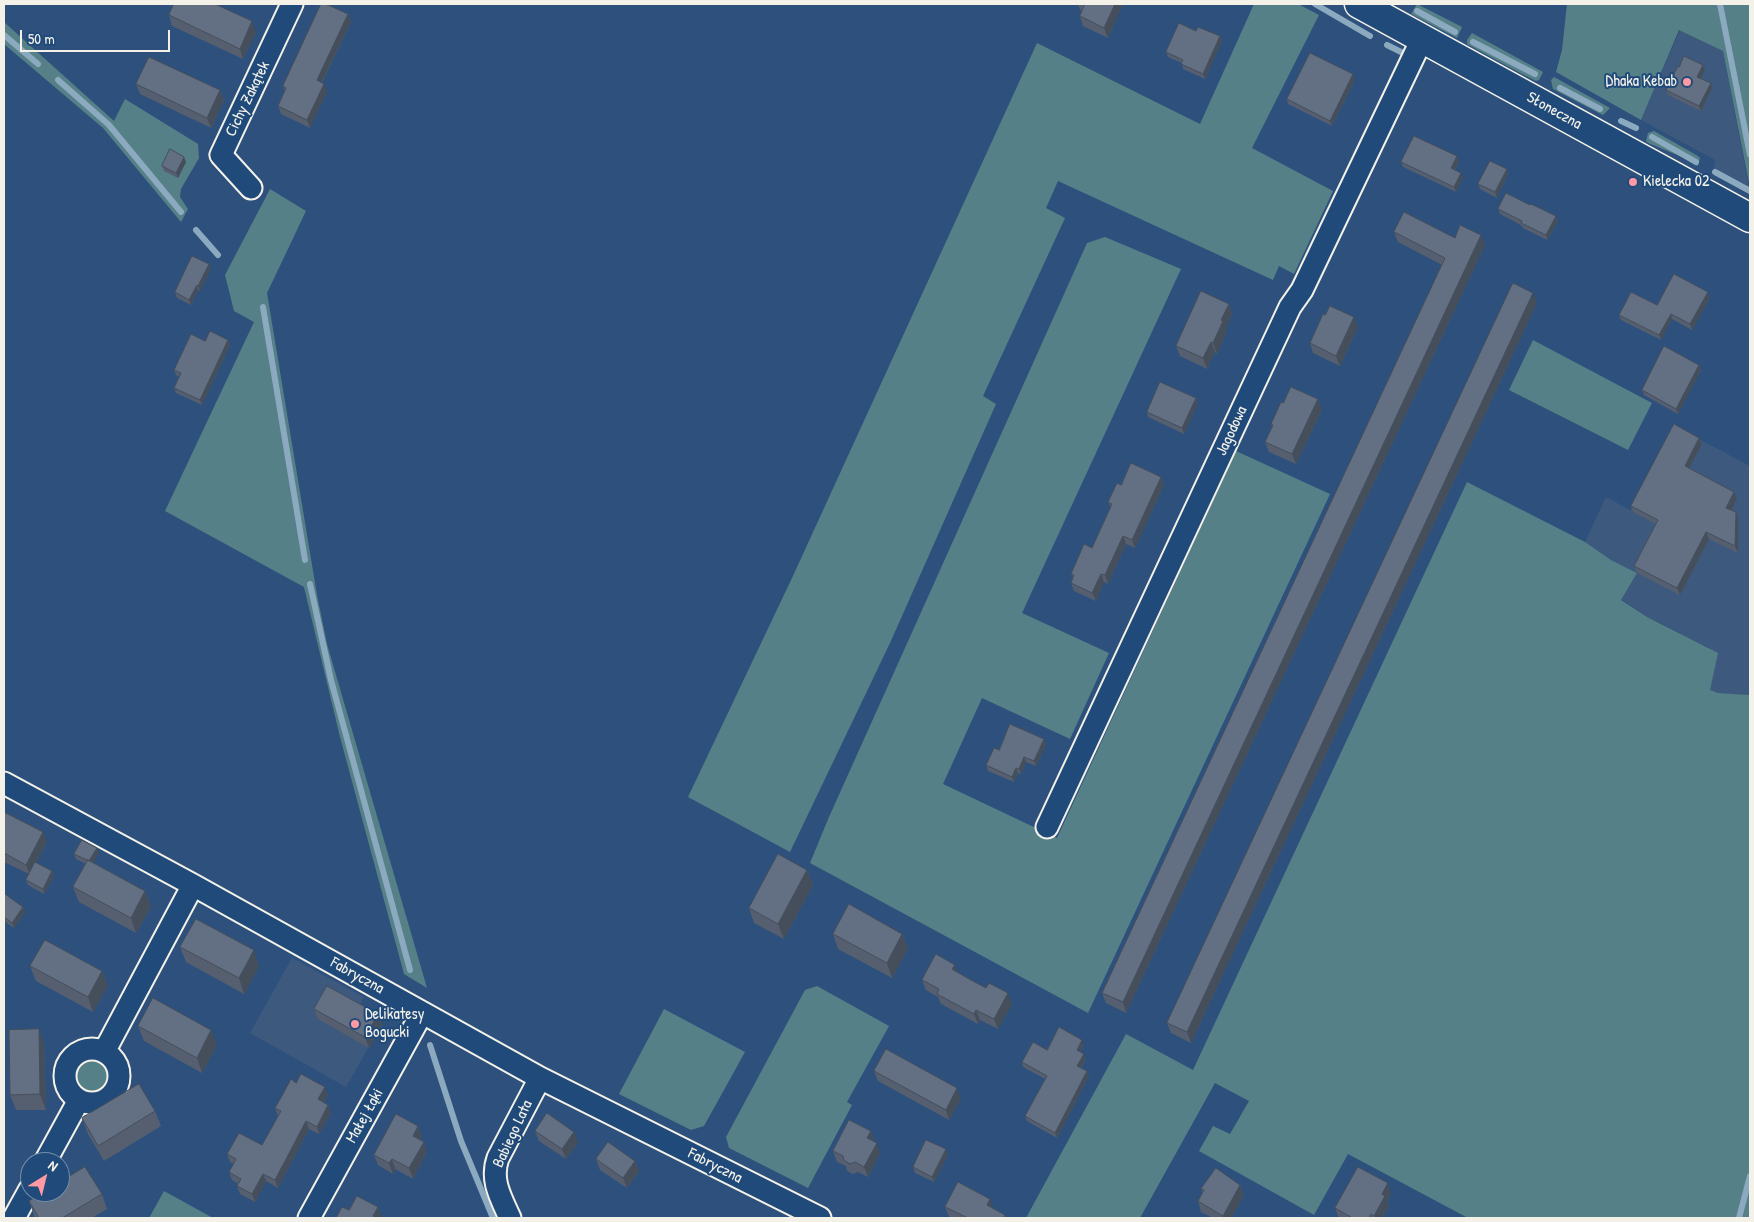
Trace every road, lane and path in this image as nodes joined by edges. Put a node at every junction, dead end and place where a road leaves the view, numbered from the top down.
1 (292, 4) edge
2 (1358, 4) edge
3 (1422, 39) junction
4 (251, 188) dead end
5 (1750, 218) edge
6 (4, 783) edge
7 (1047, 827) dead end
8 (193, 885) junction
9 (422, 1013) junction
10 (104, 1052) junction
11 (540, 1078) junction
12 (79, 1100) junction
13 (50, 1152) edge
14 (23, 1202) edge
15 (14, 1218) edge
16 (309, 1218) edge
17 (510, 1218) edge
18 (820, 1218) edge

1 - 4 street, Cichy Zakątek
2 - 3 main road, Słoneczna
3 - 5 main road, Słoneczna
3 - 7 street, Jagodowa
6 - 8 street, Fabryczna
8 - 9 street, Fabryczna
8 - 10 street
9 - 11 street, Fabryczna
9 - 16 street, Małej Łąki
10 - 12 street
10 - 12 street
11 - 17 street, Babiego Lata
11 - 18 street, Fabryczna
12 - 13 street
14 - 15 street

